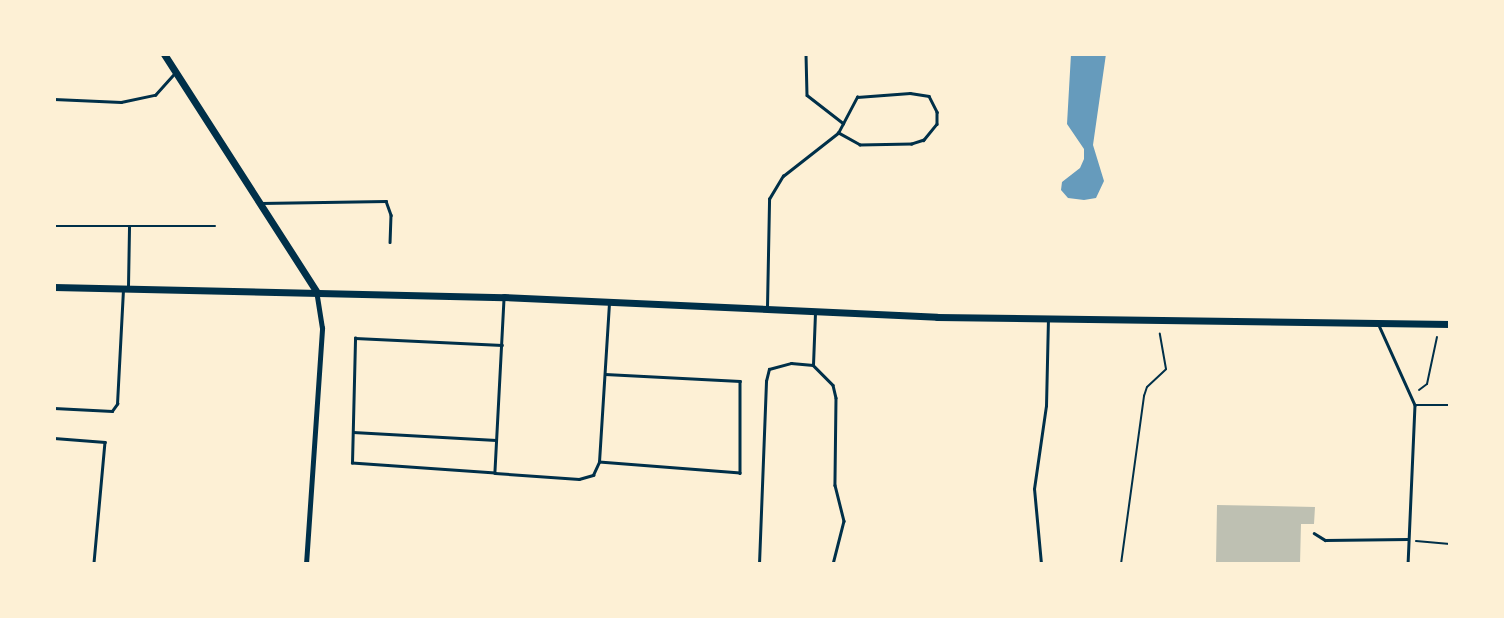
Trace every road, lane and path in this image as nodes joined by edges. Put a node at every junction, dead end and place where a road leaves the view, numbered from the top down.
1 (164, 54) edge
2 (806, 54) edge
3 (176, 72) junction
4 (54, 99) edge
5 (843, 123) junction
6 (838, 133) junction
7 (261, 203) junction
8 (54, 226) edge
9 (215, 226) dead end
10 (129, 227) junction
11 (390, 242) dead end
12 (54, 287) edge
13 (126, 288) junction
14 (316, 291) junction
15 (504, 297) junction
16 (609, 303) junction
17 (767, 310) junction
18 (815, 312) junction
19 (1048, 319) junction
20 (1378, 323) junction
21 (1450, 324) edge
22 (1160, 334) dead end
23 (1437, 337) dead end
24 (502, 345) junction
25 (813, 365) junction
26 (605, 374) junction
27 (1419, 390) dead end
28 (1415, 405) junction
29 (1450, 405) edge
30 (54, 408) edge
31 (353, 432) junction
32 (54, 438) edge
33 (496, 440) junction
34 (599, 463) junction
35 (495, 473) junction
36 (1314, 533) dead end
37 (1408, 540) junction
38 (1418, 541) dead end
39 (1450, 544) edge
40 (94, 564) edge
41 (306, 564) edge
42 (759, 564) edge
43 (833, 564) edge
44 (1041, 564) edge
45 (1121, 564) edge
46 (1408, 564) edge

1 - 3 street
2 - 5 lane
3 - 4 lane
3 - 7 street
5 - 6 lane
5 - 6 lane
6 - 17 lane
7 - 11 lane
7 - 14 street
8 - 10 lane
9 - 10 lane
10 - 13 lane
12 - 13 street
13 - 14 street
13 - 30 lane
14 - 15 street
14 - 41 street
15 - 16 street
15 - 24 lane
16 - 17 street
16 - 26 lane
17 - 18 street
18 - 19 street
18 - 25 lane
19 - 20 street
19 - 44 lane
20 - 21 street
20 - 28 lane
22 - 45 path
23 - 27 path
24 - 31 lane
24 - 33 lane
25 - 42 lane
25 - 43 lane
26 - 34 lane
26 - 34 lane
28 - 29 lane
28 - 37 lane
31 - 33 lane
31 - 35 lane
32 - 40 lane
33 - 35 lane
34 - 35 lane
36 - 37 lane
37 - 46 lane
38 - 39 path

